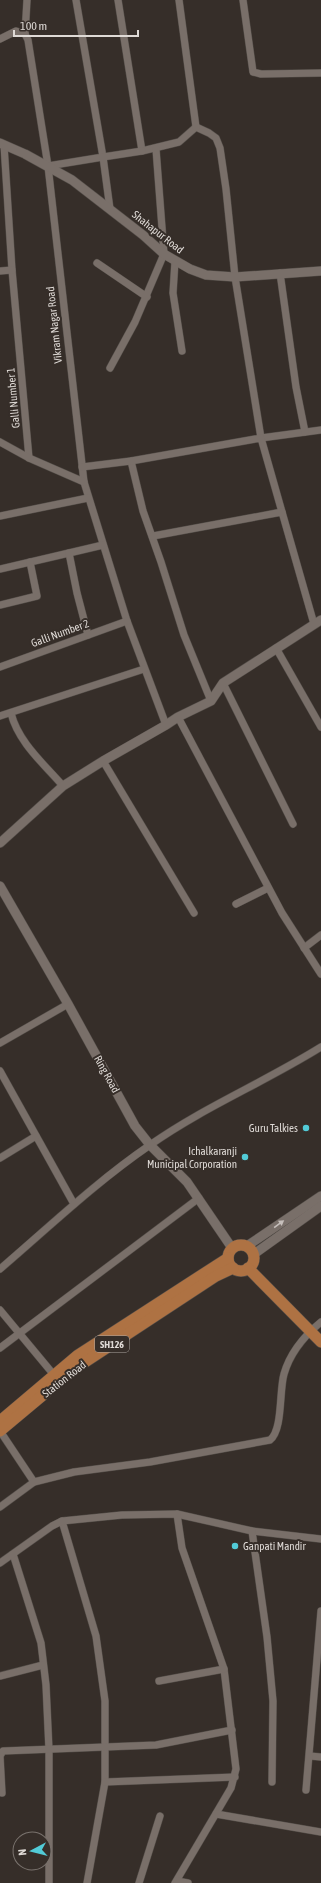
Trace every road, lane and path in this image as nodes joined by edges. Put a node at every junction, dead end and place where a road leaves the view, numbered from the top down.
1 (27, 0) edge
2 (76, 0) edge
3 (118, 0) edge
4 (180, 0) edge
5 (243, 0) edge
6 (25, 34) junction
7 (0, 39) edge
8 (321, 73) edge
9 (196, 127) junction
10 (2, 144) edge
11 (156, 149) junction
12 (142, 152) junction
13 (103, 157) junction
14 (48, 166) junction
15 (110, 209) junction
16 (164, 254) junction
17 (175, 262) junction
18 (97, 264) dead end
19 (12, 270) junction
20 (0, 271) edge
21 (321, 271) edge
22 (280, 273) junction
23 (235, 277) junction
24 (147, 297) junction
25 (182, 351) dead end
26 (110, 368) dead end
27 (321, 430) edge
28 (305, 432) junction
29 (260, 438) junction
30 (0, 442) edge
31 (29, 458) junction
32 (131, 461) junction
33 (82, 467) junction
34 (84, 482) junction
35 (88, 498) junction
36 (282, 512) junction
37 (0, 516) edge
38 (153, 536) junction
39 (103, 545) junction
40 (69, 553) junction
41 (30, 562) junction
42 (0, 569) edge
43 (0, 605) edge
44 (127, 621) junction
45 (318, 622) edge
46 (88, 635) junction
47 (276, 648) junction
48 (0, 667) edge
49 (144, 669) junction
50 (223, 683) junction
51 (211, 701) junction
52 (11, 713) junction
53 (0, 716) edge
54 (178, 717) junction
55 (166, 725) junction
56 (321, 727) edge
57 (102, 761) junction
58 (63, 786) junction
59 (293, 824) dead end
60 (0, 843) edge
61 (0, 886) edge
62 (268, 888) junction
63 (236, 904) dead end
64 (194, 913) dead end
65 (321, 935) edge
66 (304, 948) junction
67 (321, 974) edge
68 (68, 1004) junction
69 (0, 1042) edge
70 (321, 1047) edge
71 (0, 1071) edge
72 (36, 1136) junction
73 (150, 1145) junction
74 (0, 1158) edge
75 (321, 1196) edge
76 (199, 1198) junction
77 (74, 1204) junction
78 (321, 1206) edge
79 (250, 1250) junction
80 (231, 1258) junction
81 (248, 1268) junction
82 (0, 1269) edge
83 (0, 1310) edge
84 (321, 1322) edge
85 (19, 1332) junction
86 (309, 1332) junction
87 (321, 1342) edge
88 (0, 1348) edge
89 (54, 1375) junction
90 (0, 1421) edge
91 (0, 1431) edge
92 (34, 1482) junction
93 (0, 1507) edge
94 (177, 1514) junction
95 (62, 1521) junction
96 (252, 1532) junction
97 (321, 1539) edge
98 (13, 1554) junction
99 (0, 1563) edge
100 (321, 1611) edge
101 (43, 1665) junction
102 (224, 1669) junction
103 (0, 1676) edge
104 (159, 1681) dead end
105 (232, 1730) junction
106 (106, 1746) junction
107 (49, 1750) junction
108 (310, 1756) junction
109 (321, 1757) edge
110 (235, 1777) junction
111 (105, 1782) junction
112 (272, 1782) dead end
113 (306, 1790) dead end
114 (2, 1793) dead end
115 (216, 1814) junction
116 (160, 1816) dead end
117 (321, 1832) edge
118 (176, 1882) edge
119 (48, 1883) edge
120 (86, 1883) edge
121 (139, 1883) edge
122 (188, 1883) edge

1 - 6 street
2 - 13 street
3 - 12 street
4 - 9 street
5 - 8 street
6 - 7 street
6 - 14 street, Vikram Nagar Road
9 - 11 street
9 - 23 street
10 - 14 main road, Shahapur Road
10 - 19 street, Galli Number 1
11 - 12 street
11 - 16 street
12 - 13 street
13 - 14 street
13 - 15 street
14 - 15 main road, Shahapur Road
14 - 33 street, Vikram Nagar Road
15 - 16 main road, Shahapur Road
16 - 17 main road, Shahapur Road
16 - 24 street
17 - 23 main road, Shahapur Road
17 - 25 street
18 - 24 street
19 - 20 street
19 - 31 street, Galli Number 1
21 - 22 main road, Shahapur Road
22 - 23 main road, Shahapur Road
22 - 28 street
23 - 29 street
24 - 26 street
27 - 28 street
28 - 29 street
29 - 32 street
29 - 36 street
30 - 31 street
31 - 34 street
32 - 33 street
32 - 38 street
33 - 34 street, Vikram Nagar Road
34 - 35 street, Vikram Nagar Road
35 - 37 street
35 - 39 street, Vikram Nagar Road
36 - 38 street
36 - 45 street
38 - 51 street
39 - 40 street
39 - 44 street, Vikram Nagar Road
40 - 41 street
40 - 46 street
41 - 42 street
41 - 43 street
44 - 46 street, Galli Number 2
44 - 49 street, Vikram Nagar Road
45 - 47 main road
46 - 48 street, Galli Number 2
47 - 50 main road
47 - 56 street
49 - 52 street
49 - 55 street, Vikram Nagar Road
50 - 51 main road
50 - 59 street
51 - 54 main road
52 - 53 street
52 - 58 street
54 - 55 main road
54 - 62 street
55 - 57 main road
57 - 58 main road
57 - 64 street
58 - 60 main road
61 - 68 main road, Ring Road
62 - 63 street
62 - 66 street
65 - 66 street
66 - 67 street
68 - 69 street
68 - 73 main road, Ring Road
70 - 73 street
71 - 72 street
72 - 74 street
72 - 77 street
73 - 76 main road, Ring Road
73 - 77 street
79 -> 75 main road
76 - 80 main road, Ring Road
76 - 85 street
77 - 82 street
78 - 79 main road
79 - 80 main road, SH126
79 - 81 main road
80 - 81 main road, SH126
80 - 89 main road, Station Road / SH126
80 - 91 main road, Station Road / SH126
81 - 86 main road
83 - 85 street
84 - 86 street
85 - 88 street
85 - 89 street
86 - 87 main road
86 - 92 street
89 - 90 main road, Station Road / SH126
91 - 92 street
92 - 93 street
94 - 95 street
94 - 96 street
94 - 102 street
95 - 98 street
95 - 106 street
96 - 97 street
96 - 112 street
98 - 99 street
98 - 101 street
100 - 108 street
101 - 103 street
101 - 107 street
102 - 104 street
102 - 105 street
105 - 106 street
105 - 110 street
106 - 107 street
106 - 111 street
107 - 114 street
107 - 119 street
108 - 109 street
108 - 113 street
110 - 111 street
110 - 115 street
111 - 120 street
115 - 117 street
115 - 118 street
116 - 121 street
118 - 122 street

